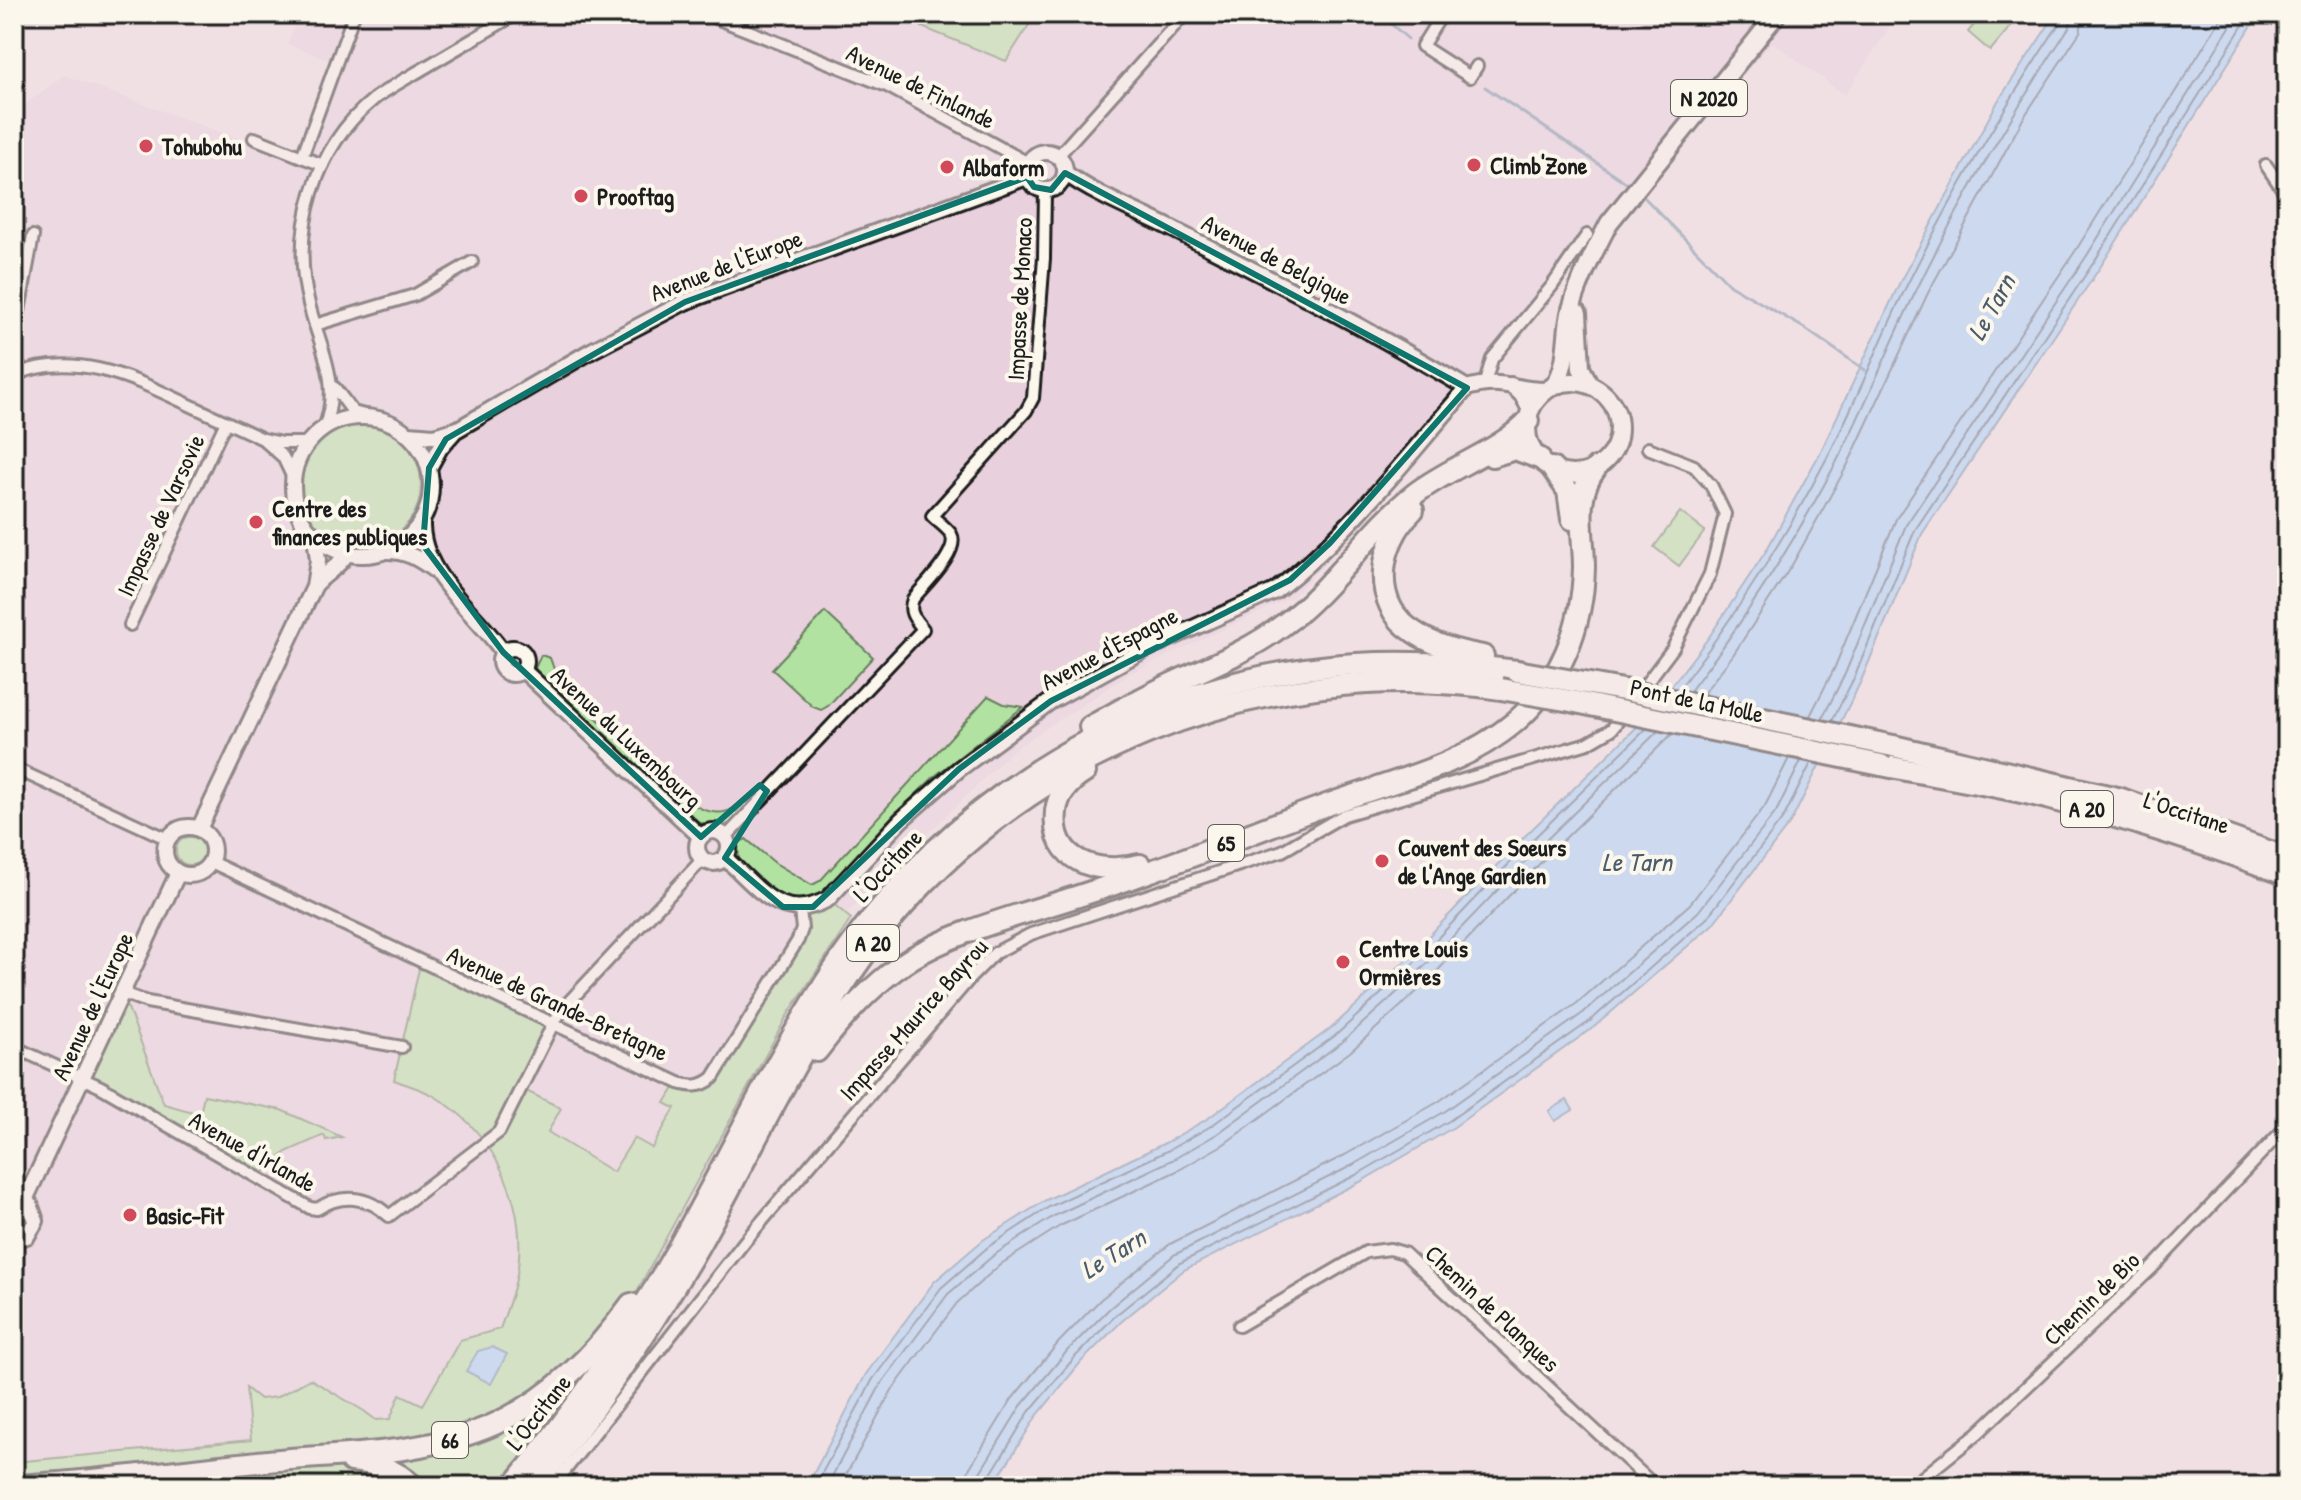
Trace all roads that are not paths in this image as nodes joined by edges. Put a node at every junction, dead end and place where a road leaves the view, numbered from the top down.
1 (354, 14) edge
2 (516, 14) edge
3 (706, 14) edge
4 (1185, 14) edge
5 (1442, 14) edge
6 (1777, 14) edge
7 (1477, 66) dead end
8 (254, 138) dead end
9 (1058, 156) junction
10 (302, 157) junction
11 (323, 165) junction
12 (2266, 165) dead end
13 (1028, 170) junction
14 (1065, 173) junction
15 (1045, 191) junction
16 (2287, 196) edge
17 (1587, 235) dead end
18 (33, 236) dead end
19 (472, 262) dead end
20 (1581, 286) junction
21 (315, 325) junction
22 (14, 338) edge
23 (14, 357) edge
24 (17, 373) edge
25 (332, 383) junction
26 (1485, 383) junction
27 (1510, 385) junction
28 (1590, 385) junction
29 (1467, 388) junction
30 (1550, 388) junction
31 (368, 416) junction
32 (1529, 416) junction
33 (226, 422) junction
34 (324, 428) junction
35 (458, 429) junction
36 (409, 434) junction
37 (263, 439) junction
38 (307, 443) junction
39 (1648, 448) dead end
40 (1545, 463) junction
41 (429, 468) junction
42 (1596, 468) junction
43 (293, 478) junction
44 (422, 521) junction
45 (315, 537) junction
46 (386, 551) junction
47 (346, 553) junction
48 (437, 572) junction
49 (314, 587) junction
50 (130, 625) dead end
51 (1520, 667) junction
52 (1501, 689) joint
53 (1221, 706) junction
54 (1893, 746) joint
55 (1881, 765) joint
56 (14, 768) edge
57 (987, 806) junction
58 (199, 829) junction
59 (701, 837) junction
60 (726, 837) junction
61 (168, 839) junction
62 (725, 858) junction
63 (2287, 858) edge
64 (703, 859) junction
65 (211, 862) junction
66 (178, 873) junction
67 (2287, 875) edge
68 (800, 910) junction
69 (122, 993) junction
70 (554, 1022) junction
71 (14, 1047) edge
72 (402, 1047) dead end
73 (82, 1078) junction
74 (2287, 1126) edge
75 (742, 1129) junction
76 (748, 1154) junction
77 (20, 1199) edge
78 (14, 1239) edge
79 (1239, 1326) dead end
80 (14, 1486) edge
81 (80, 1486) edge
82 (413, 1486) edge
83 (513, 1486) edge
84 (534, 1486) edge
85 (553, 1486) edge
86 (1655, 1486) edge
87 (1912, 1486) edge

1 - 10 street
2 - 11 street
3 - 13 street, Avenue de Finlande
4 - 9 street
5 - 7 street
6 - 20 main road, N 2020
8 - 10 street
9 - 13 street
9 - 14 street
10 - 11 street
11 - 21 street
12 - 16 street
13 - 15 street
13 - 35 street, Avenue de l'Europe
14 - 15 street
14 - 29 street, Avenue de Belgique
15 - 60 street, Impasse de Monaco
17 - 26 street
18 - 22 street
19 - 21 street
20 - 28 main road, N 2020
20 - 30 main road, N 2020
21 - 25 street
23 - 24 street
24 - 33 street
25 - 31 street
25 - 34 street
26 - 27 street
26 - 29 street
27 - 30 street
27 - 32 street
28 - 30 main road
28 - 42 main road
29 - 68 street, Avenue d'Espagne
30 - 32 main road
31 - 34 street
31 - 36 street
32 - 40 main road
32 - 57 highway
33 - 37 street
33 - 50 street, Impasse de Varsovie
34 - 38 street
35 - 36 street, Avenue de l'Europe
35 - 41 street, Avenue de l'Europe
36 - 41 street
37 - 38 street
37 - 43 street
38 - 43 street
39 - 85 street, Impasse Maurice Bayrou
40 - 42 main road
40 - 51 highway
40 - 53 highway, 65
41 - 44 street
42 - 76 highway, 65
43 - 45 street
44 - 46 street
44 - 48 street
45 - 47 street
45 - 49 street
46 - 47 street
46 - 48 street
47 - 49 street
48 - 59 street, Avenue du Luxembourg
49 - 58 street
51 - 54 highway, Pont de la Molle / A 20, bridge
51 - 57 highway, L'Occitane / A 20
52 - 53 highway, L'Occitane / A 20
52 - 55 highway, Pont de la Molle / A 20, bridge
53 - 76 highway, L'Occitane / A 20
54 - 63 highway, L'Occitane / A 20
55 - 67 highway, L'Occitane / A 20
56 - 61 street
57 - 75 highway, L'Occitane / A 20
58 - 61 street
58 - 65 street
59 - 60 street
59 - 64 street
60 - 62 street
61 - 66 street
62 - 64 street
62 - 68 street
64 - 70 street, Avenue d'Irlande
65 - 66 street
65 - 70 street, Avenue de Grande-Bretagne
66 - 69 street, Avenue de l'Europe
68 - 70 street, Avenue de Grande-Bretagne
69 - 72 street
69 - 73 street, Avenue de l'Europe
70 - 73 street, Avenue d'Irlande
71 - 73 street
73 - 77 street, Avenue de l'Europe
74 - 87 street, Chemin de Bio
75 - 80 highway, 66
75 - 83 highway, L'Occitane / A 20
76 - 84 highway, L'Occitane / A 20
77 - 78 street, Avenue de l'Europe
79 - 86 street, Chemin de Planques
81 - 82 highway, 66

